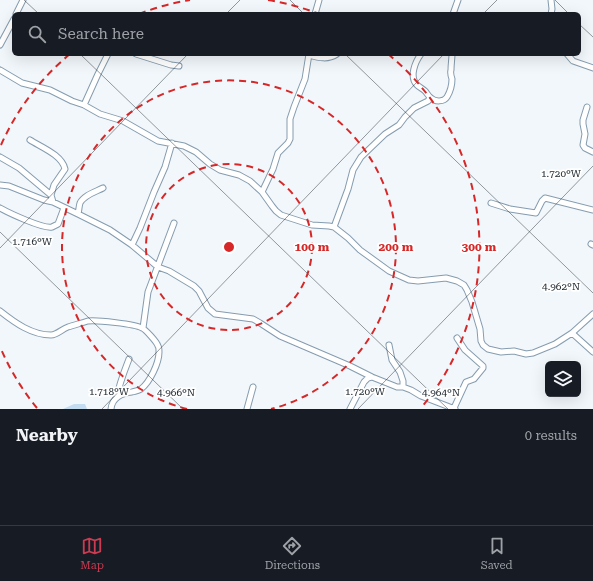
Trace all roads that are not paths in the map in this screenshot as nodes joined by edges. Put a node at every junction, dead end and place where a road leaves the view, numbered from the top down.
1 (23, 0) edge
2 (319, 0) edge
3 (458, 0) edge
4 (551, 0) edge
5 (17, 12) edge
6 (316, 12) edge
7 (454, 12) edge
8 (551, 12) edge
9 (12, 23) edge
10 (0, 45) edge
11 (107, 56) edge
12 (142, 56) edge
13 (309, 56) edge
14 (313, 56) edge
15 (333, 56) edge
16 (420, 56) edge
17 (452, 56) edge
18 (569, 56) edge
19 (179, 66) dead end
20 (593, 68) edge
21 (0, 70) edge
22 (430, 98) junction
23 (84, 105) junction
24 (587, 107) dead end
25 (30, 140) dead end
26 (172, 143) junction
27 (593, 152) edge
28 (0, 157) edge
29 (0, 184) edge
30 (103, 188) dead end
31 (262, 192) junction
32 (51, 195) junction
33 (53, 202) junction
34 (491, 203) dead end
35 (0, 208) edge
36 (64, 208) junction
37 (593, 210) edge
38 (78, 214) junction
39 (174, 223) dead end
40 (334, 227) junction
41 (132, 245) junction
42 (158, 267) junction
43 (0, 311) edge
44 (593, 314) edge
45 (143, 328) junction
46 (572, 333) junction
47 (457, 338) dead end
48 (389, 345) dead end
49 (593, 352) edge
50 (129, 359) dead end
51 (372, 377) junction
52 (253, 387) dead end
53 (403, 387) junction
54 (117, 397) junction
55 (111, 409) edge
56 (247, 409) edge
57 (350, 409) edge
58 (455, 409) edge

1 - 5 street
2 - 6 street
3 - 7 street
4 - 8 street
9 - 10 street
11 - 23 street
12 - 19 street
13 - 31 street
14 - 15 street
16 - 22 street
17 - 22 street
18 - 20 street
21 - 23 street
22 - 40 street
23 - 26 street
24 - 27 street
25 - 32 street
26 - 31 street
26 - 41 street
28 - 32 street
29 - 33 street
30 - 38 street
31 - 40 street
32 - 33 street
33 - 36 street
34 - 37 street
35 - 36 street
36 - 38 street
38 - 41 street
39 - 42 street
40 - 46 street
41 - 42 street
42 - 45 street
42 - 51 street
43 - 45 street
44 - 46 street
45 - 54 street
46 - 49 street
47 - 58 street
48 - 53 street
50 - 54 street
51 - 53 street
51 - 57 street
52 - 56 street
53 - 58 street
54 - 55 street

